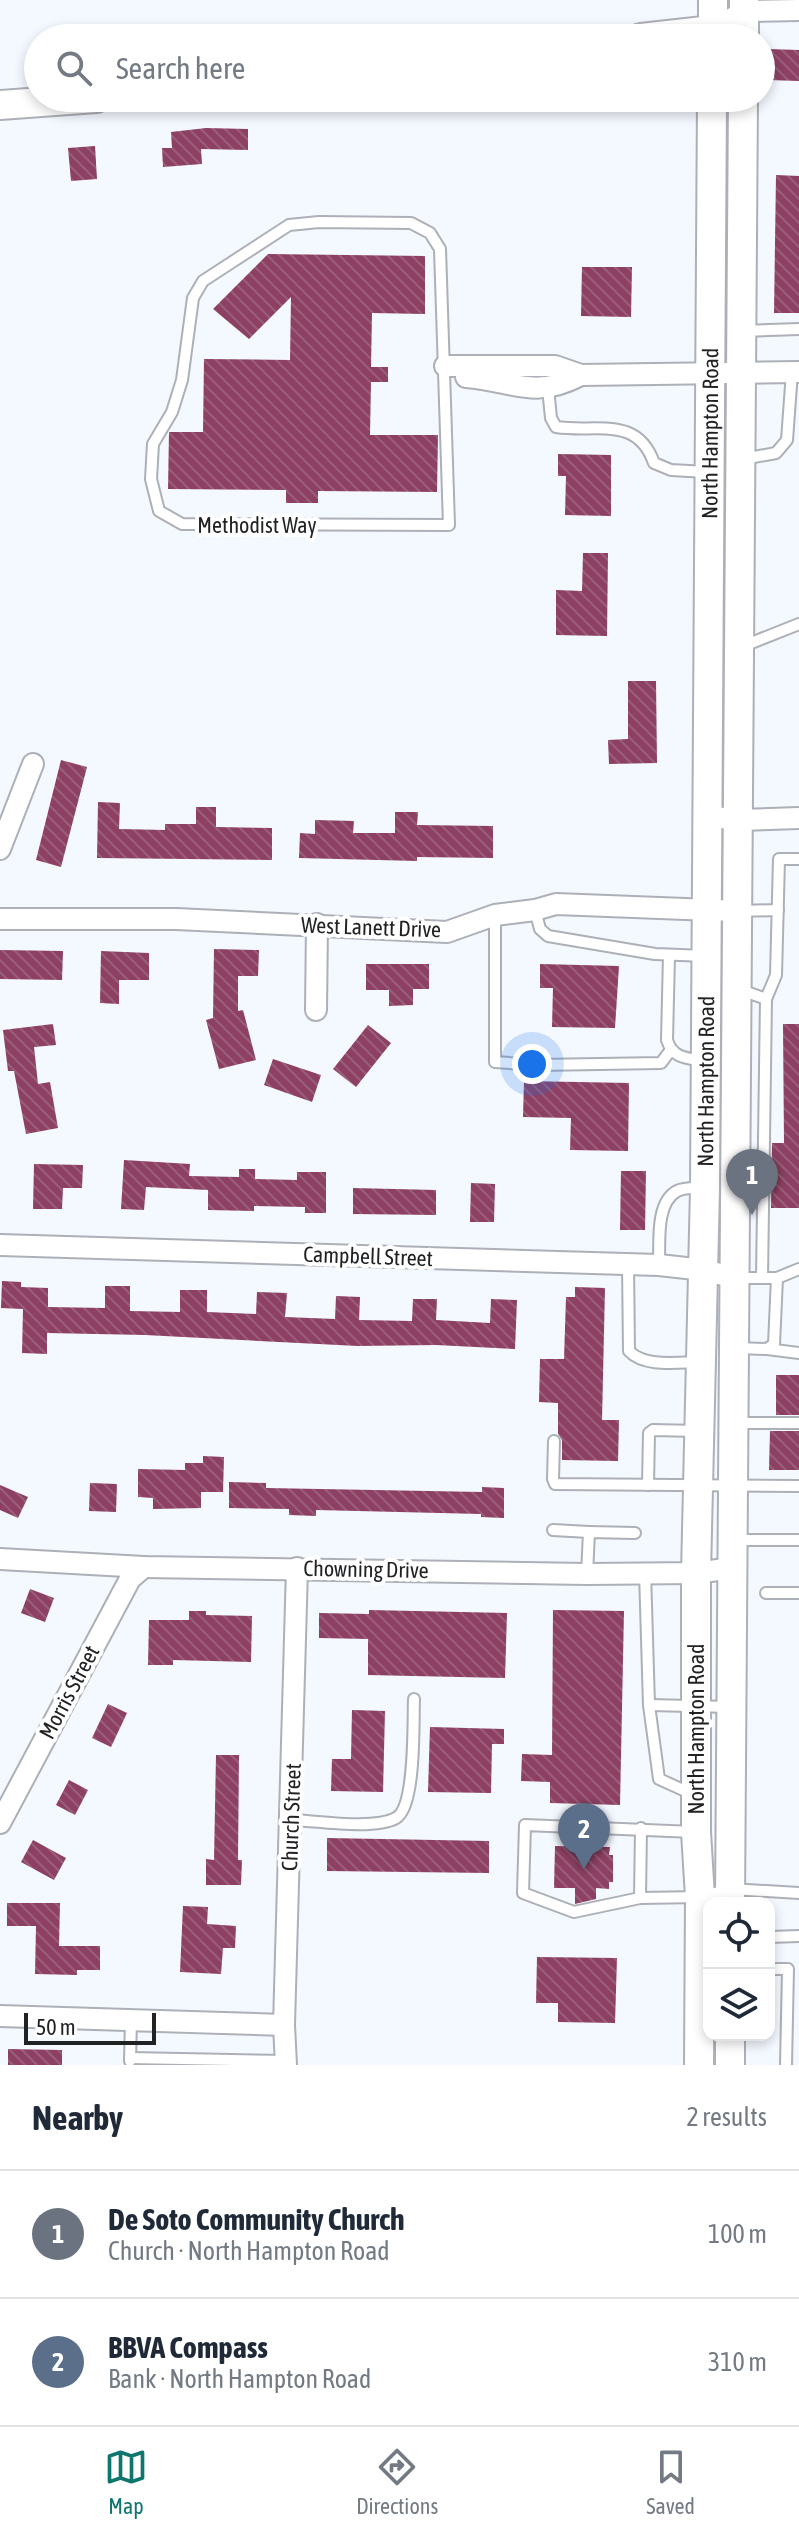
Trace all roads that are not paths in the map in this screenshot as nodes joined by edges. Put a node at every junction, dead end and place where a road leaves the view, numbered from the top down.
1 (713, 0) edge
2 (799, 10) edge
3 (744, 16) edge
4 (713, 24) edge
5 (24, 103) edge
6 (0, 105) edge
7 (712, 112) edge
8 (743, 112) edge
9 (711, 319) junction
10 (742, 324) junction
11 (799, 329) edge
12 (445, 371) junction
13 (710, 372) junction
14 (796, 372) edge
15 (743, 373) junction
16 (581, 375) junction
17 (548, 388) junction
18 (741, 459) junction
19 (710, 472) junction
20 (799, 624) edge
21 (739, 648) junction
22 (33, 764) dead end
23 (707, 816) junction
24 (799, 818) edge
25 (738, 820) junction
26 (0, 849) edge
27 (799, 859) edge
28 (707, 908) junction
29 (535, 910) junction
30 (778, 910) junction
31 (737, 911) junction
32 (495, 915) junction
33 (0, 919) edge
34 (317, 924) junction
35 (669, 955) junction
36 (706, 956) junction
37 (706, 988) junction
38 (737, 989) junction
39 (766, 999) junction
40 (316, 1010) dead end
41 (670, 1051) junction
42 (706, 1061) junction
43 (736, 1164) junction
44 (705, 1176) junction
45 (0, 1245) edge
46 (628, 1264) junction
47 (659, 1265) junction
48 (799, 1269) edge
49 (704, 1270) junction
50 (748, 1278) junction
51 (777, 1278) junction
52 (734, 1348) junction
53 (767, 1349) junction
54 (799, 1353) edge
55 (701, 1362) junction
56 (734, 1423) junction
57 (799, 1423) edge
58 (700, 1431) junction
59 (554, 1441) dead end
60 (648, 1485) junction
61 (799, 1486) edge
62 (699, 1487) junction
63 (733, 1487) junction
64 (553, 1530) dead end
65 (589, 1532) junction
66 (635, 1533) dead end
67 (799, 1540) edge
68 (732, 1554) junction
69 (0, 1559) edge
70 (144, 1567) junction
71 (297, 1568) junction
72 (645, 1572) junction
73 (696, 1573) junction
74 (587, 1574) junction
75 (766, 1593) dead end
76 (799, 1593) edge
77 (414, 1699) dead end
78 (695, 1704) junction
79 (649, 1705) junction
80 (732, 1707) junction
81 (731, 1779) junction
82 (697, 1787) junction
83 (292, 1820) junction
84 (0, 1823) edge
85 (641, 1828) junction
86 (696, 1832) junction
87 (799, 1893) edge
88 (730, 1896) edge
89 (700, 1897) junction
90 (640, 1898) junction
91 (799, 1936) edge
92 (775, 1937) edge
93 (775, 1969) edge
94 (0, 2016) edge
95 (131, 2019) junction
96 (284, 2025) junction
97 (730, 2041) edge
98 (130, 2062) edge
99 (286, 2063) edge
100 (699, 2065) edge
101 (730, 2065) edge
102 (786, 2065) edge

1 - 4 main road
2 - 3 street
5 - 6 main road
7 - 9 main road, North Hampton Road
8 - 10 main road, North Hampton Road
9 - 10 main road
9 - 13 main road, North Hampton Road
10 - 11 lane
10 - 15 main road, North Hampton Road
12 - 12 lane, Methodist Way
12 - 16 street
12 - 17 street
13 - 15 street
13 - 16 street
13 - 19 main road, North Hampton Road
14 - 15 street
14 - 18 lane
15 - 18 main road, North Hampton Road
16 - 17 street
17 - 19 lane
18 - 21 main road, North Hampton Road
19 - 23 main road, North Hampton Road
20 - 21 lane
21 - 25 main road, North Hampton Road
22 - 26 street
23 - 25 street
23 - 28 main road, North Hampton Road
24 - 25 street
25 - 31 main road, North Hampton Road
27 - 30 lane
28 - 29 street, West Lanett Drive
28 - 31 street, West Lanett Drive
28 - 36 main road, North Hampton Road
29 - 32 street, West Lanett Drive
29 - 35 lane
30 - 31 lane
30 - 39 lane
31 - 38 main road, North Hampton Road
32 - 34 street, West Lanett Drive
32 - 41 lane
33 - 34 street, West Lanett Drive
34 - 40 street
35 - 36 lane
35 - 41 lane
36 - 37 main road, North Hampton Road
37 - 38 main road
37 - 42 main road, North Hampton Road
38 - 39 lane
38 - 43 main road, North Hampton Road
39 - 50 lane
41 - 42 lane
42 - 44 main road, North Hampton Road
43 - 44 main road
43 - 50 main road, North Hampton Road
44 - 47 lane
44 - 49 main road, North Hampton Road
45 - 46 street, Campbell Street
46 - 47 street, Campbell Street
46 - 55 lane
47 - 49 street, Campbell Street
48 - 51 lane
49 - 50 street, Campbell Street
49 - 55 main road, North Hampton Road
50 - 51 lane
50 - 52 main road, North Hampton Road
51 - 53 lane
52 - 53 lane
52 - 56 main road, North Hampton Road
53 - 54 lane
55 - 58 main road, North Hampton Road
56 - 57 lane
56 - 63 main road, North Hampton Road
58 - 60 lane
58 - 62 main road, North Hampton Road
59 - 60 lane
60 - 62 lane
61 - 63 lane
62 - 63 lane
62 - 73 main road, North Hampton Road
63 - 68 main road, North Hampton Road
64 - 65 lane
65 - 66 lane
65 - 74 lane
67 - 68 lane
68 - 73 street, Chowning Drive
68 - 80 main road, North Hampton Road
69 - 70 street, Chowning Drive
70 - 71 street, Chowning Drive
70 - 84 street, Morris Street
71 - 74 street, Chowning Drive
71 - 83 street, Church Street
72 - 73 street, Chowning Drive
72 - 74 street, Chowning Drive
72 - 79 lane
73 - 78 main road, North Hampton Road
75 - 76 lane
77 - 83 lane
78 - 79 lane
78 - 80 lane
78 - 82 main road, North Hampton Road
79 - 82 lane
80 - 81 main road, North Hampton Road
81 - 82 main road
81 - 88 main road, North Hampton Road
82 - 86 main road, North Hampton Road
83 - 96 street, Church Street
85 - 86 lane
85 - 90 lane
85 - 90 lane
86 - 89 main road, North Hampton Road
87 - 88 lane
88 - 89 lane
89 - 90 lane
89 - 100 main road, North Hampton Road
91 - 92 lane
93 - 102 lane
94 - 95 street
95 - 96 street
95 - 98 lane
96 - 99 street, Church Street
97 - 101 main road
98 - 99 lane

